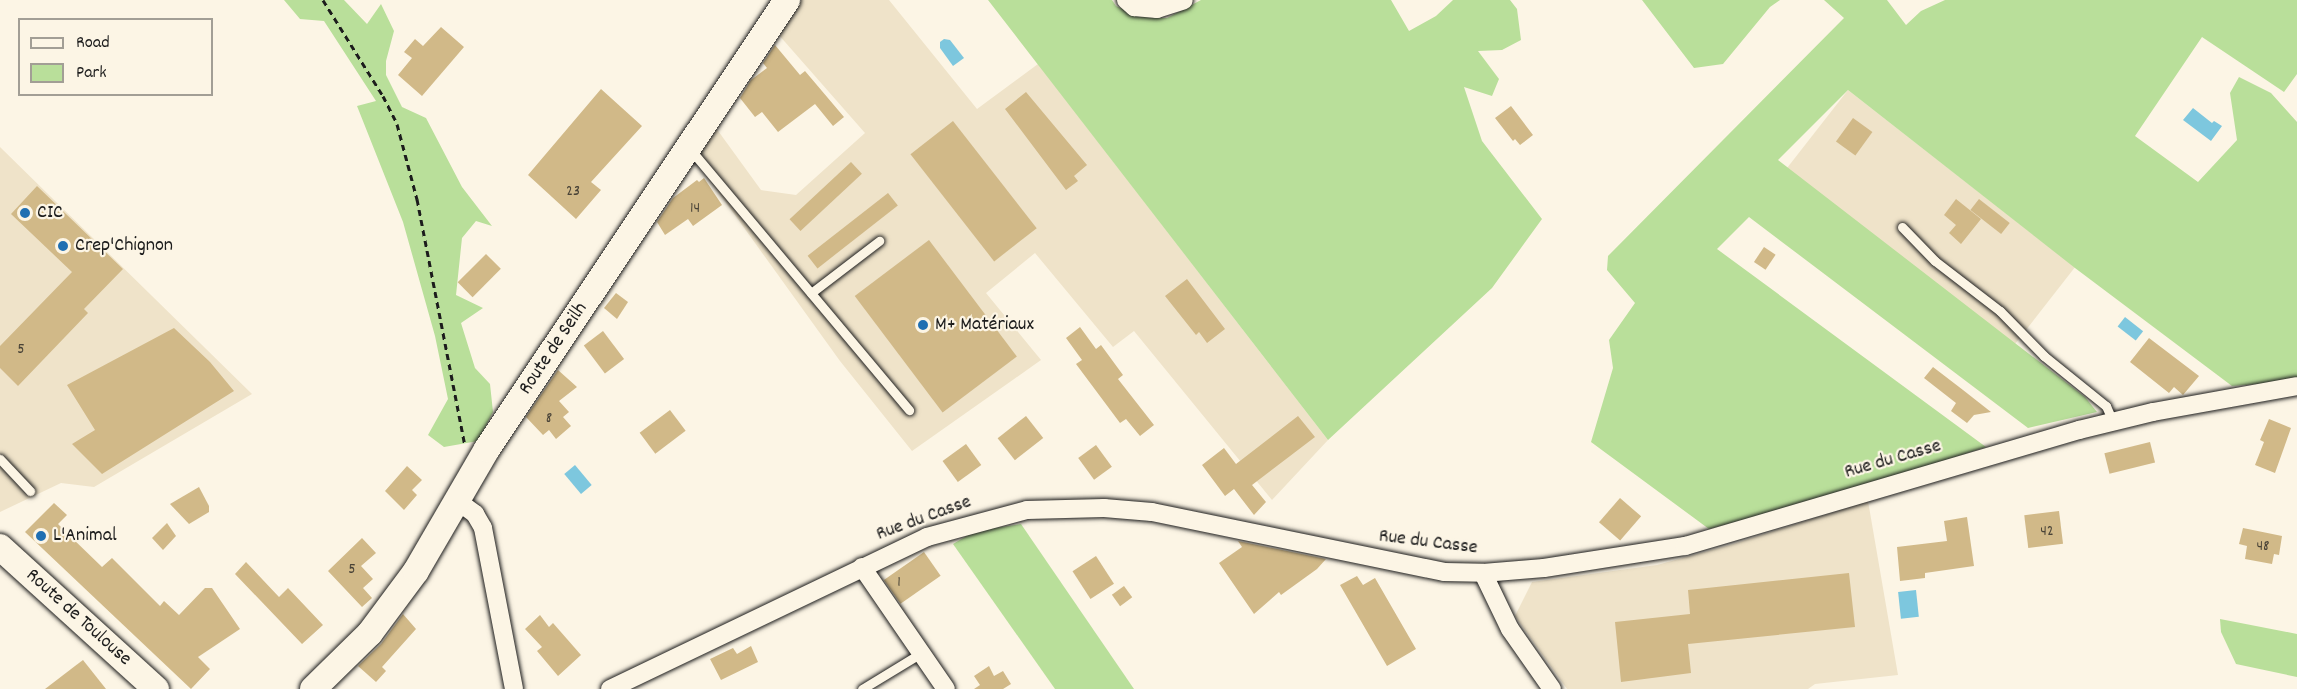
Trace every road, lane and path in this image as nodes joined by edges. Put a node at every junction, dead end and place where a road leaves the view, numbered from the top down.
1 (324, 0) edge
2 (787, 0) edge
3 (1125, 0) edge
4 (1184, 0) edge
5 (689, 148) junction
6 (1902, 227) dead end
7 (879, 241) dead end
8 (811, 293) junction
9 (2297, 386) edge
10 (909, 410) dead end
11 (2113, 422) junction
12 (0, 459) edge
13 (471, 475) junction
14 (30, 491) dead end
15 (456, 500) junction
16 (0, 547) edge
17 (0, 563) edge
18 (862, 567) junction
19 (1483, 573) junction
20 (921, 653) junction
21 (139, 689) edge
22 (313, 689) edge
23 (514, 689) edge
24 (610, 689) edge
25 (862, 689) edge
26 (946, 689) edge
27 (1551, 689) edge

1 - 13 path
2 - 5 street, Route de Seilh
3 - 4 street
5 - 8 lane
5 - 13 street, Route de Seilh
6 - 11 lane
7 - 8 lane
8 - 10 lane
9 - 11 street, Rue du Casse
11 - 19 street, Rue du Casse
12 - 14 lane
13 - 15 street, Route de Seilh
15 - 22 street, Route de Seilh
15 - 23 street
16 - 21 street, Route de Toulouse
17 - 21 street, Route de Toulouse
18 - 19 street, Rue du Casse
18 - 20 street
18 - 24 street, Rue du Casse
19 - 27 street
20 - 25 lane
20 - 26 street

